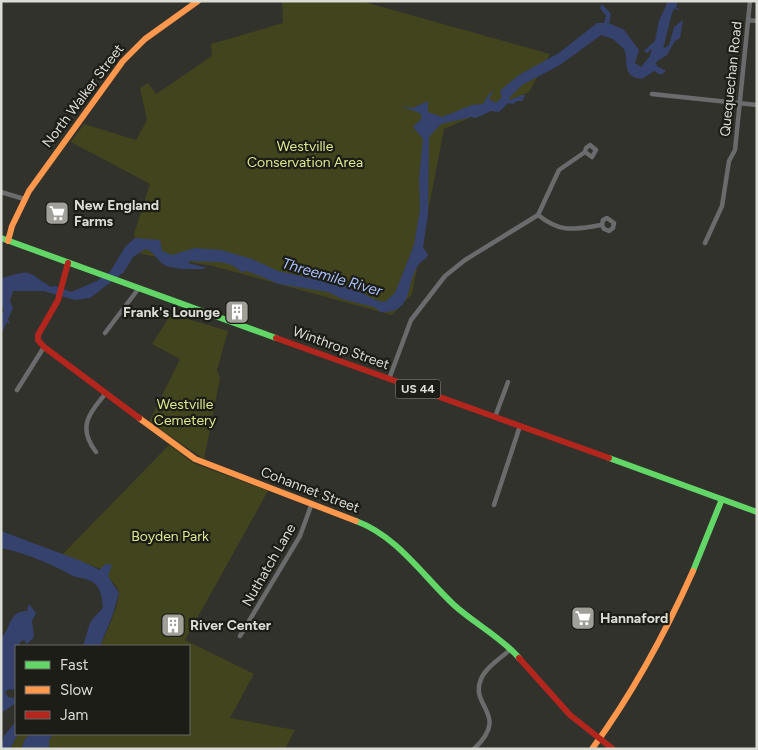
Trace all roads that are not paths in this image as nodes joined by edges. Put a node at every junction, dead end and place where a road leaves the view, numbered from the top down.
1 (198, 1) edge
2 (750, 1) edge
3 (748, 20) junction
4 (757, 21) edge
5 (652, 94) dead end
6 (739, 103) junction
7 (757, 105) edge
8 (585, 152) dead end
9 (1, 192) edge
10 (24, 199) junction
11 (538, 215) junction
12 (602, 226) dead end
13 (5, 240) edge
14 (705, 243) dead end
15 (68, 263) junction
16 (139, 288) junction
17 (105, 333) dead end
18 (44, 347) junction
19 (389, 379) junction
20 (508, 382) dead end
21 (16, 390) dead end
22 (106, 392) junction
23 (495, 417) junction
24 (520, 426) junction
25 (96, 452) dead end
26 (722, 499) junction
27 (312, 503) junction
28 (494, 505) dead end
29 (756, 510) edge
30 (240, 636) dead end
31 (511, 649) junction
32 (599, 740) junction
33 (474, 749) edge
34 (592, 749) edge
35 (613, 749) edge

1 - 10 main road, North Walker Street
2 - 3 street, Quequechan Road
3 - 4 street
3 - 6 street, Quequechan Road
5 - 6 street
6 - 7 street
6 - 14 street, Quequechan Road
8 - 11 street
9 - 10 street
10 - 13 main road, North Walker Street
11 - 12 street
11 - 19 street
13 - 15 main road, Winthrop Street / US 44
15 - 16 main road, Winthrop Street / US 44
15 - 18 main road
16 - 17 street
16 - 19 main road, Winthrop Street / US 44
18 - 21 street
18 - 22 main road, Cohannet Street
19 - 23 main road, Winthrop Street / US 44
20 - 23 street
22 - 25 street
22 - 27 main road, Cohannet Street
23 - 24 main road, Winthrop Street / US 44
24 - 26 main road, Winthrop Street / US 44
24 - 28 street
26 - 29 main road, Winthrop Street / US 44
26 - 32 main road
27 - 30 street, Nuthatch Lane
27 - 31 main road, Cohannet Street
31 - 32 main road, Cohannet Street
31 - 33 street
32 - 34 main road
32 - 35 main road, Cohannet Street

